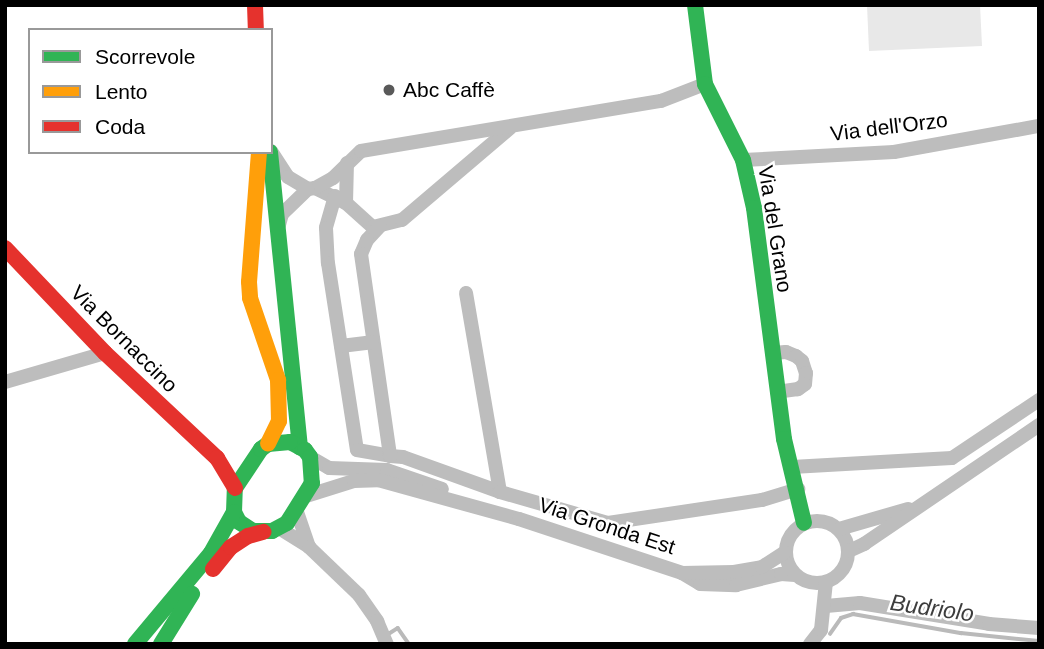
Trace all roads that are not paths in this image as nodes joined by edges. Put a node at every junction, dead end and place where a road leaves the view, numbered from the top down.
1 (255, 5) edge
2 (695, 5) edge
3 (256, 28) edge
4 (705, 84) junction
5 (1039, 127) edge
6 (510, 128) junction
7 (259, 154) edge
8 (271, 154) edge
9 (272, 154) edge
10 (743, 160) junction
11 (347, 163) junction
12 (312, 188) junction
13 (340, 200) junction
14 (380, 226) junction
15 (277, 229) junction
16 (5, 248) edge
17 (466, 293) dead end
18 (372, 342) junction
19 (341, 346) junction
20 (106, 353) junction
21 (772, 353) junction
22 (5, 382) edge
23 (777, 392) junction
24 (1039, 400) edge
25 (1039, 425) edge
26 (268, 444) junction
27 (305, 452) junction
28 (390, 456) junction
29 (217, 458) junction
30 (250, 462) junction
31 (792, 467) junction
32 (235, 488) junction
33 (799, 491) junction
34 (500, 492) junction
35 (306, 496) junction
36 (922, 505) junction
37 (296, 509) junction
38 (234, 512) junction
39 (519, 519) junction
40 (811, 522) junction
41 (839, 529) junction
42 (271, 530) junction
43 (309, 547) junction
44 (849, 551) junction
45 (785, 552) junction
46 (682, 573) junction
47 (795, 575) junction
48 (826, 582) junction
49 (826, 606) junction
50 (1039, 628) edge
51 (816, 642) edge
52 (135, 644) edge
53 (161, 644) edge
54 (387, 644) edge

1 - 3 main road
2 - 4 main road, Via del Grano
4 - 6 street
4 - 10 main road, Via del Grano
5 - 10 street, Via dell'Orzo
6 - 11 street
6 - 14 street
7 - 26 main road
8 - 15 main road
9 - 12 street
10 - 21 main road, Via del Grano
11 - 12 street
11 - 13 street
12 - 13 street
12 - 15 street
13 - 14 street
13 - 19 street
14 - 18 street
15 - 27 main road
16 - 20 main road, Via Bornaccino
17 - 34 street
18 - 19 street
18 - 28 street
19 - 28 street
20 - 22 street
20 - 29 main road, Via Bornaccino
21 - 23 main road, Via del Grano
21 - 23 street
23 - 31 main road, Via del Grano
24 - 31 street
25 - 36 street
26 - 27 main road
26 - 30 main road
27 - 35 main road
27 - 39 street, Via Gronda Est
28 - 34 street
29 - 30 main road
29 - 32 main road, Via Bornaccino
30 - 32 main road
31 - 33 main road, Via del Grano
32 - 38 main road
33 - 34 street
33 - 40 main road, Via del Grano
35 - 37 main road
35 - 39 street, Via Gronda Est
36 - 41 street
36 - 44 street
37 - 42 main road
37 - 43 street
38 - 42 main road
38 - 52 main road
39 - 46 street, Via Gronda Est
40 - 41 street
40 - 45 street, Via Gronda Est
41 - 44 street
42 - 43 street
42 - 53 main road
43 - 54 street
44 - 48 street
45 - 46 street, Via Gronda Est
45 - 47 street
46 - 47 street, Via Gronda Est
47 - 48 street, Via Gronda Est
48 - 49 street
49 - 50 street
49 - 51 street

